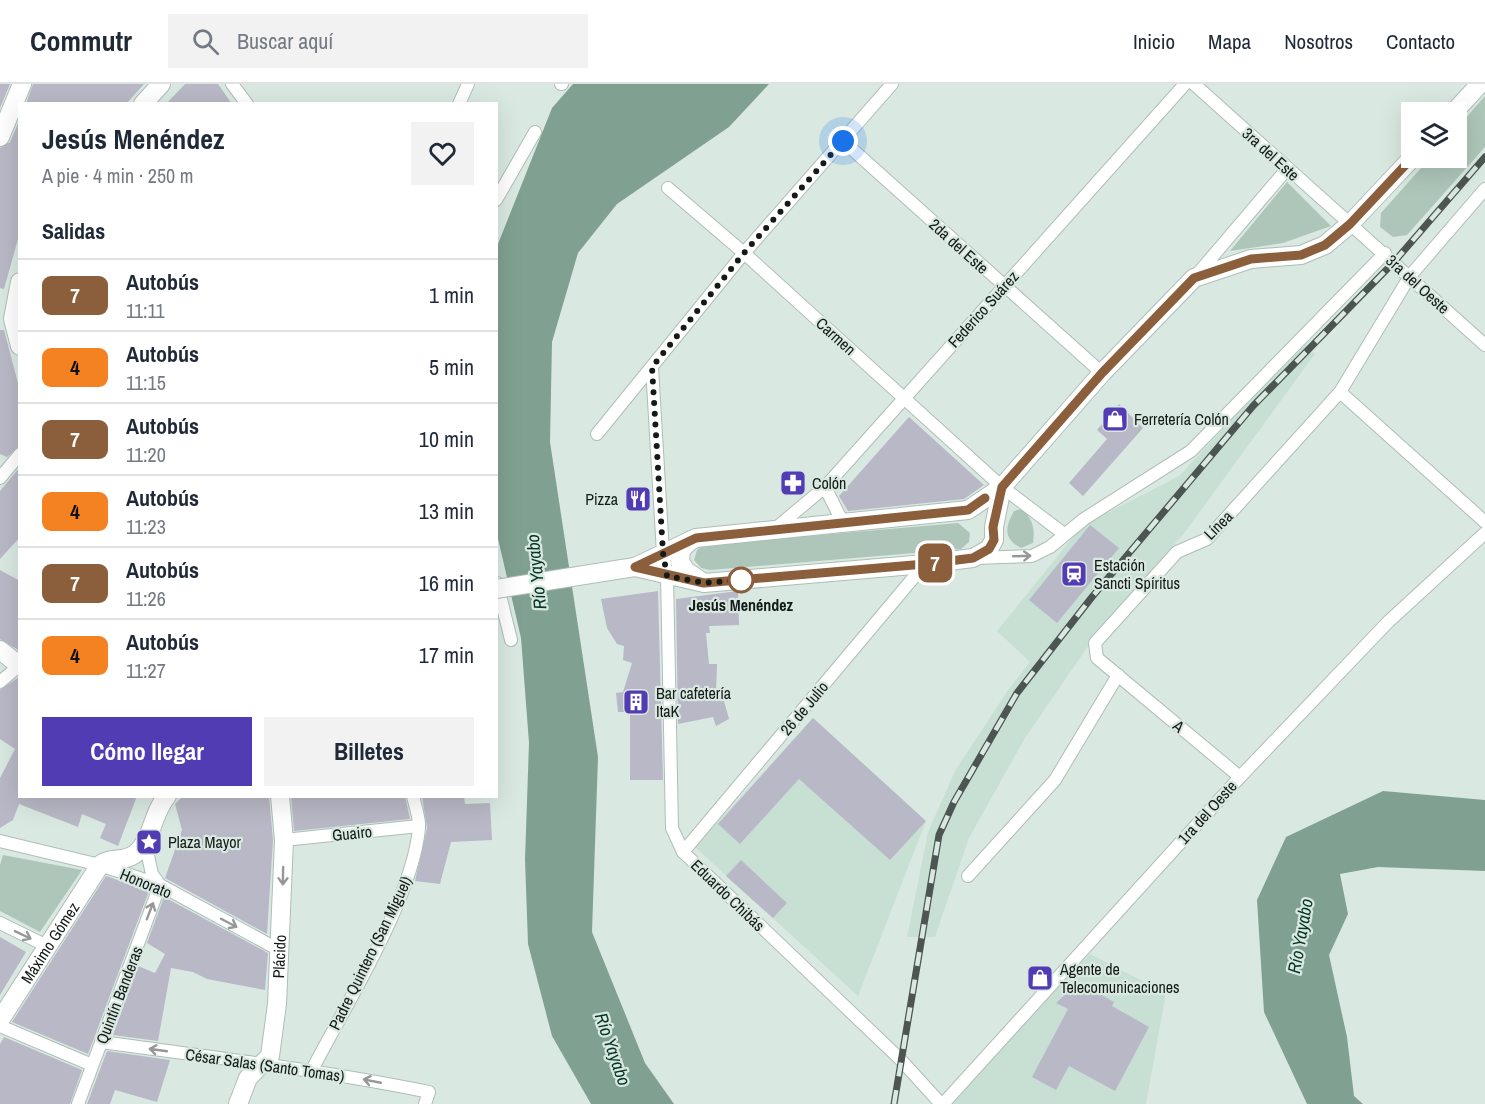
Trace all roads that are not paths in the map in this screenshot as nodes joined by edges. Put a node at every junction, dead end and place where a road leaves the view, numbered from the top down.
1 (22, 84) edge
2 (161, 84) edge
3 (232, 84) edge
4 (468, 84) edge
5 (892, 84) edge
6 (1185, 84) edge
7 (1194, 84) edge
8 (1480, 84) edge
9 (145, 102) edge
10 (246, 102) edge
11 (460, 102) edge
12 (1463, 102) edge
13 (535, 132) dead end
14 (0, 138) edge
15 (843, 141) junction
16 (1287, 168) junction
17 (1403, 168) edge
18 (668, 188) dead end
19 (1485, 189) edge
20 (498, 197) edge
21 (1350, 224) junction
22 (744, 253) junction
23 (1385, 254) junction
24 (1410, 276) junction
25 (1194, 278) junction
26 (1003, 286) junction
27 (18, 287) edge
28 (7, 317) edge
29 (18, 342) edge
30 (1485, 345) edge
31 (652, 367) junction
32 (1102, 373) junction
33 (1340, 392) junction
34 (905, 397) junction
35 (597, 434) dead end
36 (5, 462) edge
37 (0, 477) edge
38 (825, 487) junction
39 (1002, 487) junction
40 (968, 510) junction
41 (842, 521) junction
42 (1485, 522) edge
43 (993, 527) junction
44 (776, 528) junction
45 (1485, 533) edge
46 (1064, 534) junction
47 (696, 538) junction
48 (663, 553) junction
49 (973, 558) junction
50 (925, 564) junction
51 (628, 568) junction
52 (667, 576) junction
53 (704, 583) junction
54 (498, 589) edge
55 (498, 591) edge
56 (511, 640) dead end
57 (0, 650) edge
58 (18, 665) edge
59 (18, 667) edge
60 (1118, 675) junction
61 (0, 682) edge
62 (1240, 777) junction
63 (165, 798) edge
64 (280, 798) edge
65 (413, 798) edge
66 (419, 826) junction
67 (284, 840) junction
68 (0, 841) edge
69 (145, 842) junction
70 (683, 852) junction
71 (100, 865) junction
72 (968, 876) dead end
73 (160, 885) junction
74 (0, 923) edge
75 (47, 946) junction
76 (281, 951) junction
77 (0, 1020) edge
78 (0, 1026) edge
79 (101, 1042) junction
80 (260, 1064) junction
81 (92, 1065) junction
82 (312, 1070) junction
83 (427, 1098) edge
84 (78, 1104) edge
85 (238, 1104) edge
86 (942, 1104) edge

1 - 14 main road
2 - 9 main road
3 - 10 street
4 - 11 street
5 - 15 street
6 - 26 street, Federico Suárez
7 - 16 street, 3ra del Este
8 - 12 main road
13 - 20 street
15 - 22 street
15 - 26 street, 2da del Este
16 - 21 street, 3ra del Este
16 - 25 street
17 - 21 main road
18 - 22 street, Carmen
19 - 24 street, Línea
21 - 23 street, 3ra del Oeste
21 - 25 main road
22 - 31 street
22 - 34 street, Carmen
23 - 24 street, 3ra del Oeste
23 - 46 street
24 - 30 street, 3ra del Oeste
24 - 33 street, Línea
25 - 32 main road
26 - 32 street, 2da del Este
26 - 34 street, Federico Suárez
27 - 28 main road
28 - 29 main road
31 - 35 street
31 - 48 street, Eduardo Chibás
32 - 39 main road
33 - 42 street
33 - 60 street, Línea
34 - 38 street, Federico Suárez
34 - 39 street, Carmen
36 - 37 street
38 - 41 street
38 - 44 street, Federico Suárez
39 - 40 main road
39 - 43 main road
39 - 46 street, Carmen
40 - 41 main road
40 - 43 main road
41 - 44 main road
43 - 49 main road
44 - 47 main road
45 - 62 street, 1ra del Oeste
49 -> 46 street
47 - 48 main road
47 - 53 main road
48 - 51 main road
48 - 52 street, Eduardo Chibás
49 - 50 main road
50 - 53 main road
50 - 70 street, 26 de Julio
51 - 52 main road
51 - 54 main road, bridge
52 - 53 main road
52 - 70 street, Eduardo Chibás
55 - 56 street
57 - 58 main road
59 - 61 street
60 - 62 street, A
60 - 72 street
62 - 86 street, 1ra del Oeste
63 - 69 main road
64 - 67 main road, Plácido
65 - 66 street, Padre Quintero (San Miguel)
66 - 67 street, Guairo
66 - 82 street, Padre Quintero (San Miguel)
67 -> 76 main road, Plácido
68 - 71 street, Honorato
69 - 71 main road
69 - 73 street
70 - 86 street, Eduardo Chibás
71 - 73 street, Honorato
71 - 75 main road, Máximo Gómez
73 -> 76 street, Honorato
79 -> 73 street, Quintín Banderas
74 -> 75 street
75 - 77 main road, Máximo Gómez
76 - 80 main road, Plácido
78 - 81 street
80 -> 79 street, César Salas (Santo Tomas)
79 - 81 street, Quintín Banderas
80 - 82 street, César Salas (Santo Tomas)
80 - 85 main road, Plácido
81 - 84 street, Quintín Banderas
83 -> 82 street, César Salas (Santo Tomas)

